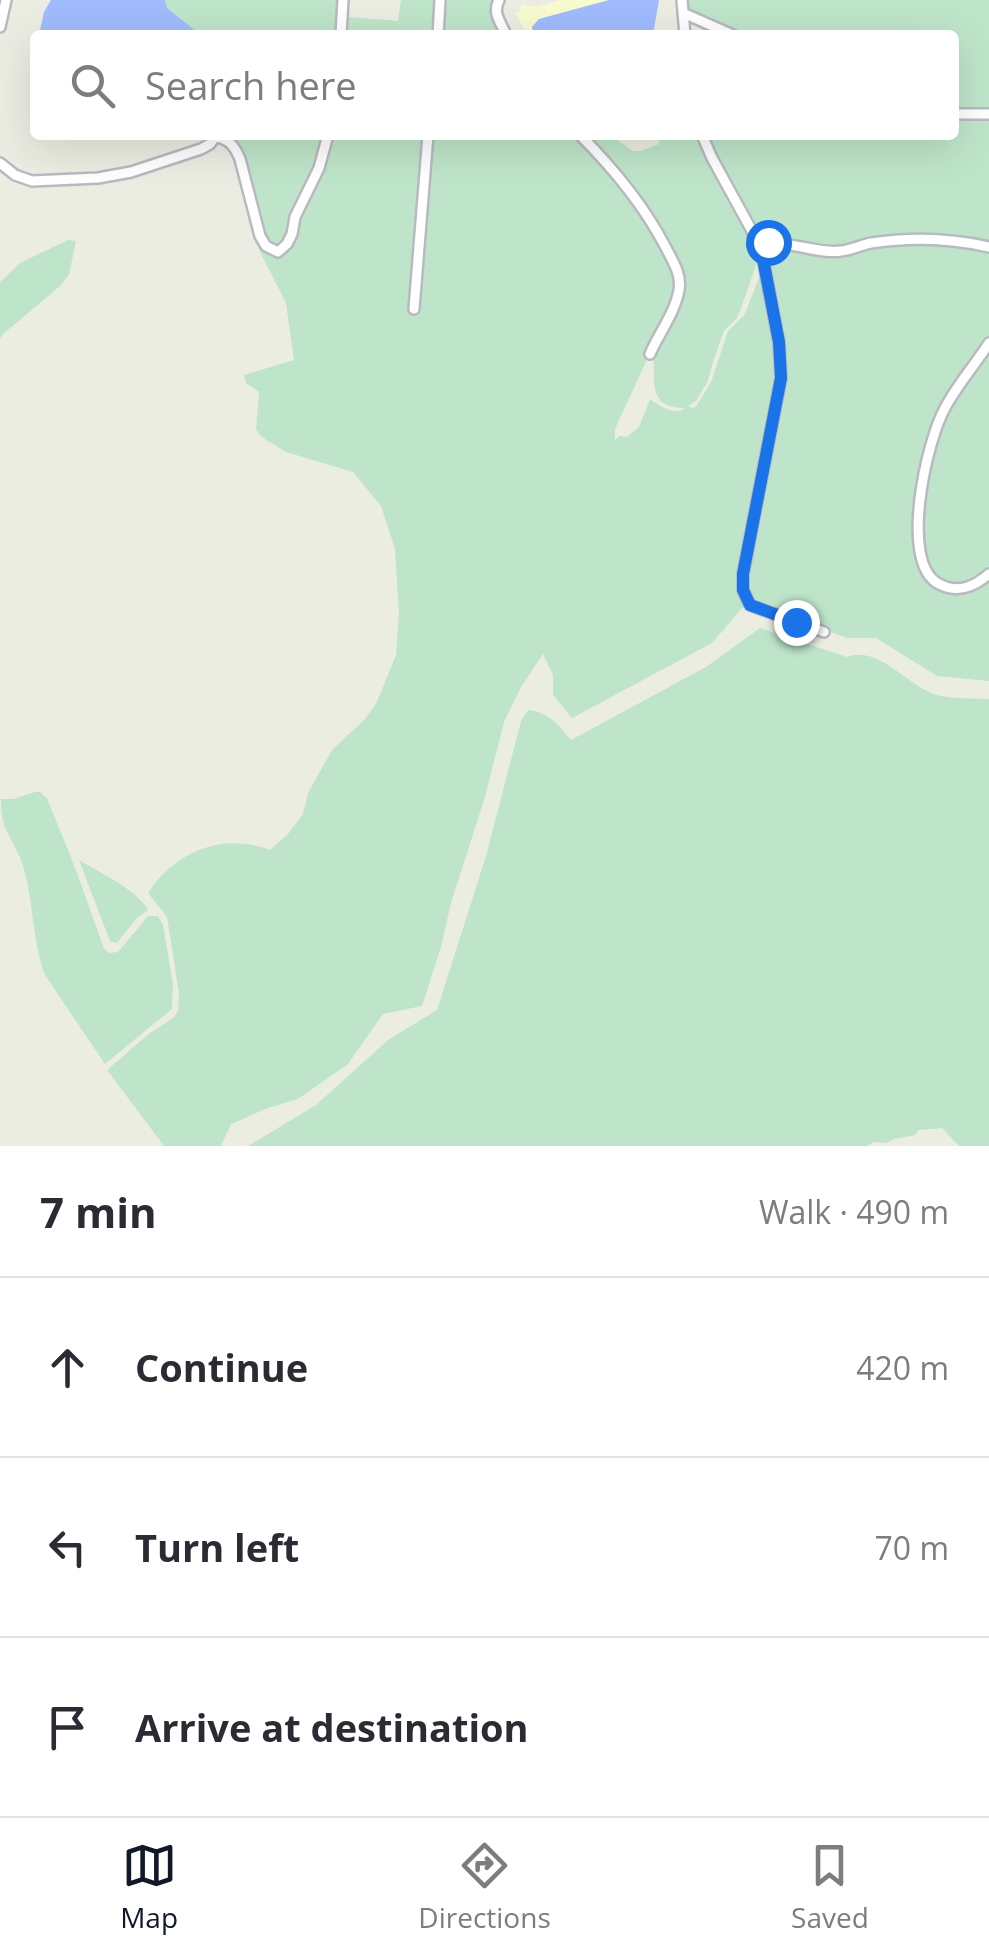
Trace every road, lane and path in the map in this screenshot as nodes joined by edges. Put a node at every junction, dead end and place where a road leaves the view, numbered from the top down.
1 (6, 0) edge
2 (343, 0) edge
3 (440, 0) edge
4 (499, 0) edge
5 (682, 0) edge
6 (683, 13) junction
7 (0, 27) edge
8 (341, 30) edge
9 (438, 30) edge
10 (504, 30) edge
11 (685, 30) edge
12 (722, 30) edge
13 (959, 114) edge
14 (989, 114) edge
15 (213, 140) edge
16 (224, 140) edge
17 (327, 140) edge
18 (428, 140) edge
19 (585, 140) edge
20 (704, 140) edge
21 (0, 162) edge
22 (752, 232) junction
23 (778, 244) junction
24 (989, 246) edge
25 (763, 259) junction
26 (414, 309) dead end
27 (989, 344) edge
28 (650, 354) dead end
29 (989, 574) edge
30 (824, 632) dead end

1 - 7 street
2 - 8 street
3 - 9 street
4 - 10 street
5 - 6 street
6 - 11 street
6 - 12 street
13 - 14 street
15 - 21 street
16 - 17 street
18 - 26 street
19 - 28 street
20 - 22 street
22 - 23 street
22 - 25 street
23 - 24 street
23 - 25 street
25 - 30 street
27 - 29 street

